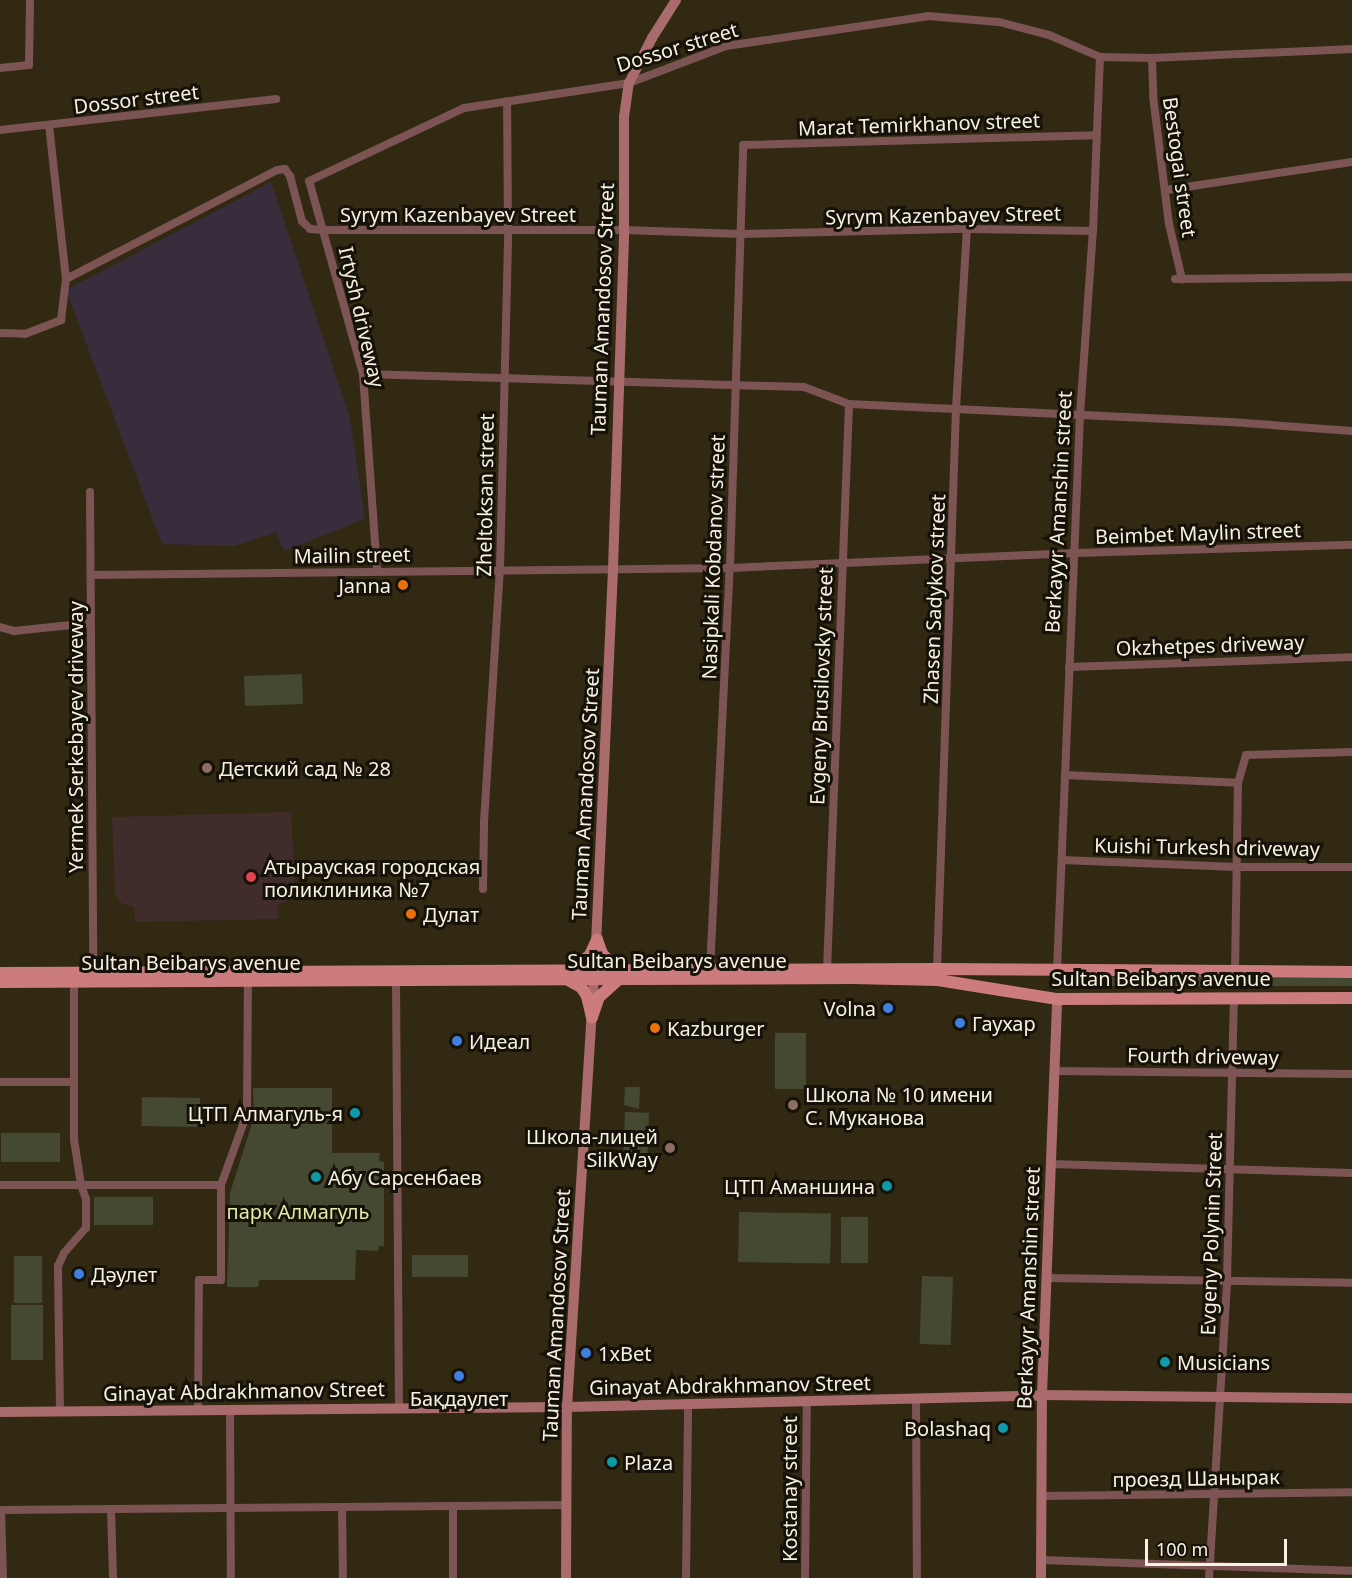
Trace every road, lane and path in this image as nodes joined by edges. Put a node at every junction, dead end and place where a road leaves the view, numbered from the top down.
1 (30, 0) edge
2 (676, 0) edge
3 (1352, 49) edge
4 (1100, 57) junction
5 (1152, 58) junction
6 (0, 68) edge
7 (629, 83) junction
8 (276, 99) dead end
9 (507, 101) junction
10 (49, 126) junction
11 (0, 130) edge
12 (1096, 135) junction
13 (743, 145) joint
14 (1352, 162) edge
15 (309, 181) joint
16 (1166, 190) junction
17 (968, 229) junction
18 (324, 230) junction
19 (624, 230) junction
20 (1093, 231) junction
21 (508, 232) junction
22 (741, 234) junction
23 (1352, 277) edge
24 (66, 279) junction
25 (0, 333) edge
26 (363, 374) junction
27 (504, 380) junction
28 (618, 381) junction
29 (736, 384) junction
30 (849, 404) junction
31 (956, 408) junction
32 (1080, 415) junction
33 (1352, 431) edge
34 (90, 492) dead end
35 (1352, 545) edge
36 (1076, 553) junction
37 (953, 560) junction
38 (842, 563) junction
39 (730, 568) junction
40 (500, 569) junction
41 (614, 569) junction
42 (377, 570) junction
43 (91, 575) junction
44 (91, 623) junction
45 (0, 627) edge
46 (1352, 657) edge
47 (1069, 667) junction
48 (1352, 752) edge
49 (1065, 775) junction
50 (1238, 783) junction
51 (1062, 860) junction
52 (1237, 867) junction
53 (1352, 867) edge
54 (483, 889) dead end
55 (597, 940) junction
56 (937, 969) junction
57 (710, 970) junction
58 (827, 970) junction
59 (1057, 970) junction
60 (1030, 972) junction
61 (1235, 972) junction
62 (1352, 972) edge
63 (0, 973) edge
64 (569, 975) junction
65 (595, 975) junction
66 (619, 975) junction
67 (396, 976) junction
68 (74, 977) junction
69 (93, 977) junction
70 (248, 977) junction
71 (0, 982) edge
72 (1030, 995) junction
73 (1234, 998) junction
74 (1352, 998) edge
75 (1057, 999) junction
76 (592, 1017) junction
77 (1054, 1071) junction
78 (1232, 1073) junction
79 (1352, 1074) edge
80 (0, 1082) edge
81 (74, 1082) junction
82 (1050, 1164) junction
83 (1230, 1170) junction
84 (1352, 1173) edge
85 (0, 1185) edge
86 (81, 1185) junction
87 (220, 1185) junction
88 (1046, 1278) junction
89 (1227, 1281) junction
90 (1352, 1282) edge
91 (1042, 1395) junction
92 (916, 1398) junction
93 (1352, 1398) edge
94 (1220, 1399) junction
95 (807, 1400) junction
96 (688, 1404) junction
97 (399, 1407) junction
98 (567, 1407) junction
99 (198, 1410) junction
100 (231, 1410) junction
101 (0, 1412) edge
102 (60, 1412) junction
103 (1352, 1492) edge
104 (1214, 1494) junction
105 (1041, 1496) junction
106 (566, 1505) junction
107 (342, 1508) junction
108 (453, 1508) junction
109 (111, 1509) junction
110 (230, 1509) junction
111 (0, 1510) edge
112 (1041, 1560) junction
113 (1210, 1564) junction
114 (1352, 1571) edge
115 (3, 1578) edge
116 (113, 1578) edge
117 (231, 1578) edge
118 (343, 1578) edge
119 (453, 1578) edge
120 (566, 1578) edge
121 (686, 1578) edge
122 (805, 1578) edge
123 (917, 1578) edge
124 (1041, 1578) edge
125 (1209, 1578) edge

1 - 6 street
2 - 7 street, Tauman Amandosov Street
3 - 5 street
4 - 5 street
4 - 7 street, Dossor street
4 - 12 street, Berkayyr Amanshin street
5 - 16 street, Bestogai street
7 - 9 street, Dossor street
7 - 19 street, Tauman Amandosov Street
8 - 10 street, Dossor street
9 - 15 street, Dossor street
9 - 21 street, Zheltoksan street
10 - 11 street, Dossor street
10 - 24 street
12 - 13 street, Marat Temirkhanov street
12 - 20 street, Berkayyr Amanshin street
13 - 22 street, Nasipkali Kobdanov street
14 - 16 street
15 - 18 street, Irtysh driveway
16 - 23 street, Bestogai street
17 - 20 street, Syrym Kazenbayev Street
17 - 22 street, Syrym Kazenbayev Street
17 - 31 street, Zhasen Sadykov street
18 - 21 street, Syrym Kazenbayev Street
18 - 24 street, Syrym Kazenbayev Street
18 - 26 street, Irtysh driveway
19 - 21 street, Syrym Kazenbayev Street
19 - 22 street, Syrym Kazenbayev Street
19 - 28 street, Tauman Amandosov Street
20 - 32 street, Berkayyr Amanshin street
21 - 27 street, Zheltoksan street
22 - 29 street, Nasipkali Kobdanov street
24 - 25 street
26 - 27 street
26 - 42 street, Irtysh driveway
27 - 28 street
27 - 40 street, Zheltoksan street
28 - 29 street
28 - 41 street, Tauman Amandosov Street
29 - 30 street
29 - 39 street, Nasipkali Kobdanov street
30 - 31 street
30 - 38 street, Evgeny Brusilovsky street
31 - 32 street
31 - 37 street, Zhasen Sadykov street
32 - 33 street
32 - 36 street, Berkayyr Amanshin street
34 - 43 street, Yermek Serkebayev driveway
35 - 36 street, Beimbet Maylin street
36 - 37 street, Beimbet Maylin street
36 - 47 street, Berkayyr Amanshin street
37 - 38 street, Beimbet Maylin street
37 - 56 street, Zhasen Sadykov street
38 - 39 street, Beimbet Maylin street
38 - 58 street, Evgeny Brusilovsky street
39 - 41 street, Beimbet Maylin street
39 - 57 street, Nasipkali Kobdanov street
40 - 41 street, Mailin street
40 - 42 street, Mailin street
40 - 54 street, Zheltoksan street
41 - 55 street, Tauman Amandosov Street
42 - 43 street, Mailin street
43 - 44 street, Yermek Serkebayev driveway
44 - 45 street
44 - 69 street, Yermek Serkebayev driveway
46 - 47 street, Okzhetpes driveway
47 - 49 street, Berkayyr Amanshin street
48 - 50 street
49 - 50 street
49 - 51 street, Berkayyr Amanshin street
50 - 52 street
51 - 52 street, Kuishi Turkesh driveway
51 - 59 street, Berkayyr Amanshin street
52 - 53 street, Kuishi Turkesh driveway
52 - 61 street
55 - 64 main road
55 - 65 street, Tauman Amandosov Street
55 - 66 main road
56 - 58 main road, Sultan Beibarys avenue
56 - 60 main road, Sultan Beibarys avenue
57 - 58 main road, Sultan Beibarys avenue
57 - 66 main road, Sultan Beibarys avenue
59 - 60 main road, Sultan Beibarys avenue
59 - 61 main road, Sultan Beibarys avenue
60 - 72 main road
61 - 62 main road, Sultan Beibarys avenue
63 - 68 main road, Sultan Beibarys avenue
64 - 65 main road, Sultan Beibarys avenue
64 - 67 main road, Sultan Beibarys avenue
64 - 76 main road
65 - 66 main road, Sultan Beibarys avenue
65 - 76 street, Tauman Amandosov Street
66 - 72 main road, Sultan Beibarys avenue
66 - 76 main road
67 - 70 main road, Sultan Beibarys avenue
67 - 97 street
68 - 69 main road, Sultan Beibarys avenue
68 - 71 main road, Sultan Beibarys avenue
68 - 81 street
69 - 70 main road, Sultan Beibarys avenue
70 - 87 street
72 - 75 main road, Sultan Beibarys avenue
73 - 74 main road, Sultan Beibarys avenue
73 - 75 main road, Sultan Beibarys avenue
73 - 78 street, Evgeny Polynin Street
75 - 77 street, Berkayyr Amanshin street
76 - 98 street, Tauman Amandosov Street
77 - 78 street, Fourth driveway
77 - 82 street, Berkayyr Amanshin street
78 - 79 street, Fourth driveway
78 - 83 street, Evgeny Polynin Street
80 - 81 street
81 - 86 street
82 - 83 street
82 - 88 street, Berkayyr Amanshin street
83 - 84 street
83 - 89 street, Evgeny Polynin Street
85 - 86 street
86 - 87 street
86 - 102 street
87 - 99 street
88 - 89 street
88 - 91 street, Berkayyr Amanshin street
89 - 90 street
89 - 94 street, Evgeny Polynin Street
91 - 92 street, Ginayat Abdrakhmanov Street
91 - 94 street, Ginayat Abdrakhmanov Street
91 - 105 street, Berkayyr Amanshin street
92 - 95 street, Ginayat Abdrakhmanov Street
92 - 123 street
93 - 94 street, Ginayat Abdrakhmanov Street
94 - 104 street, Evgeny Polynin Street
95 - 96 street, Ginayat Abdrakhmanov Street
95 - 122 street, Kostanay street
96 - 98 street, Ginayat Abdrakhmanov Street
96 - 121 street
97 - 98 street, Ginayat Abdrakhmanov Street
97 - 100 street, Ginayat Abdrakhmanov Street
98 - 106 street, Tauman Amandosov Street
99 - 100 street, Ginayat Abdrakhmanov Street
99 - 102 street, Ginayat Abdrakhmanov Street
100 - 110 street
101 - 102 street, Ginayat Abdrakhmanov Street
103 - 104 street, проезд Шанырак
104 - 105 street, проезд Шанырак
104 - 113 street, Evgeny Polynin Street
105 - 112 street, Berkayyr Amanshin street
106 - 108 street
106 - 120 street, Tauman Amandosov Street
107 - 108 street
107 - 110 street
107 - 118 street
108 - 119 street
109 - 110 street
109 - 111 street
109 - 116 street
110 - 117 street
111 - 115 street
112 - 113 street
112 - 124 street, Berkayyr Amanshin street
113 - 114 street
113 - 125 street, Evgeny Polynin Street

